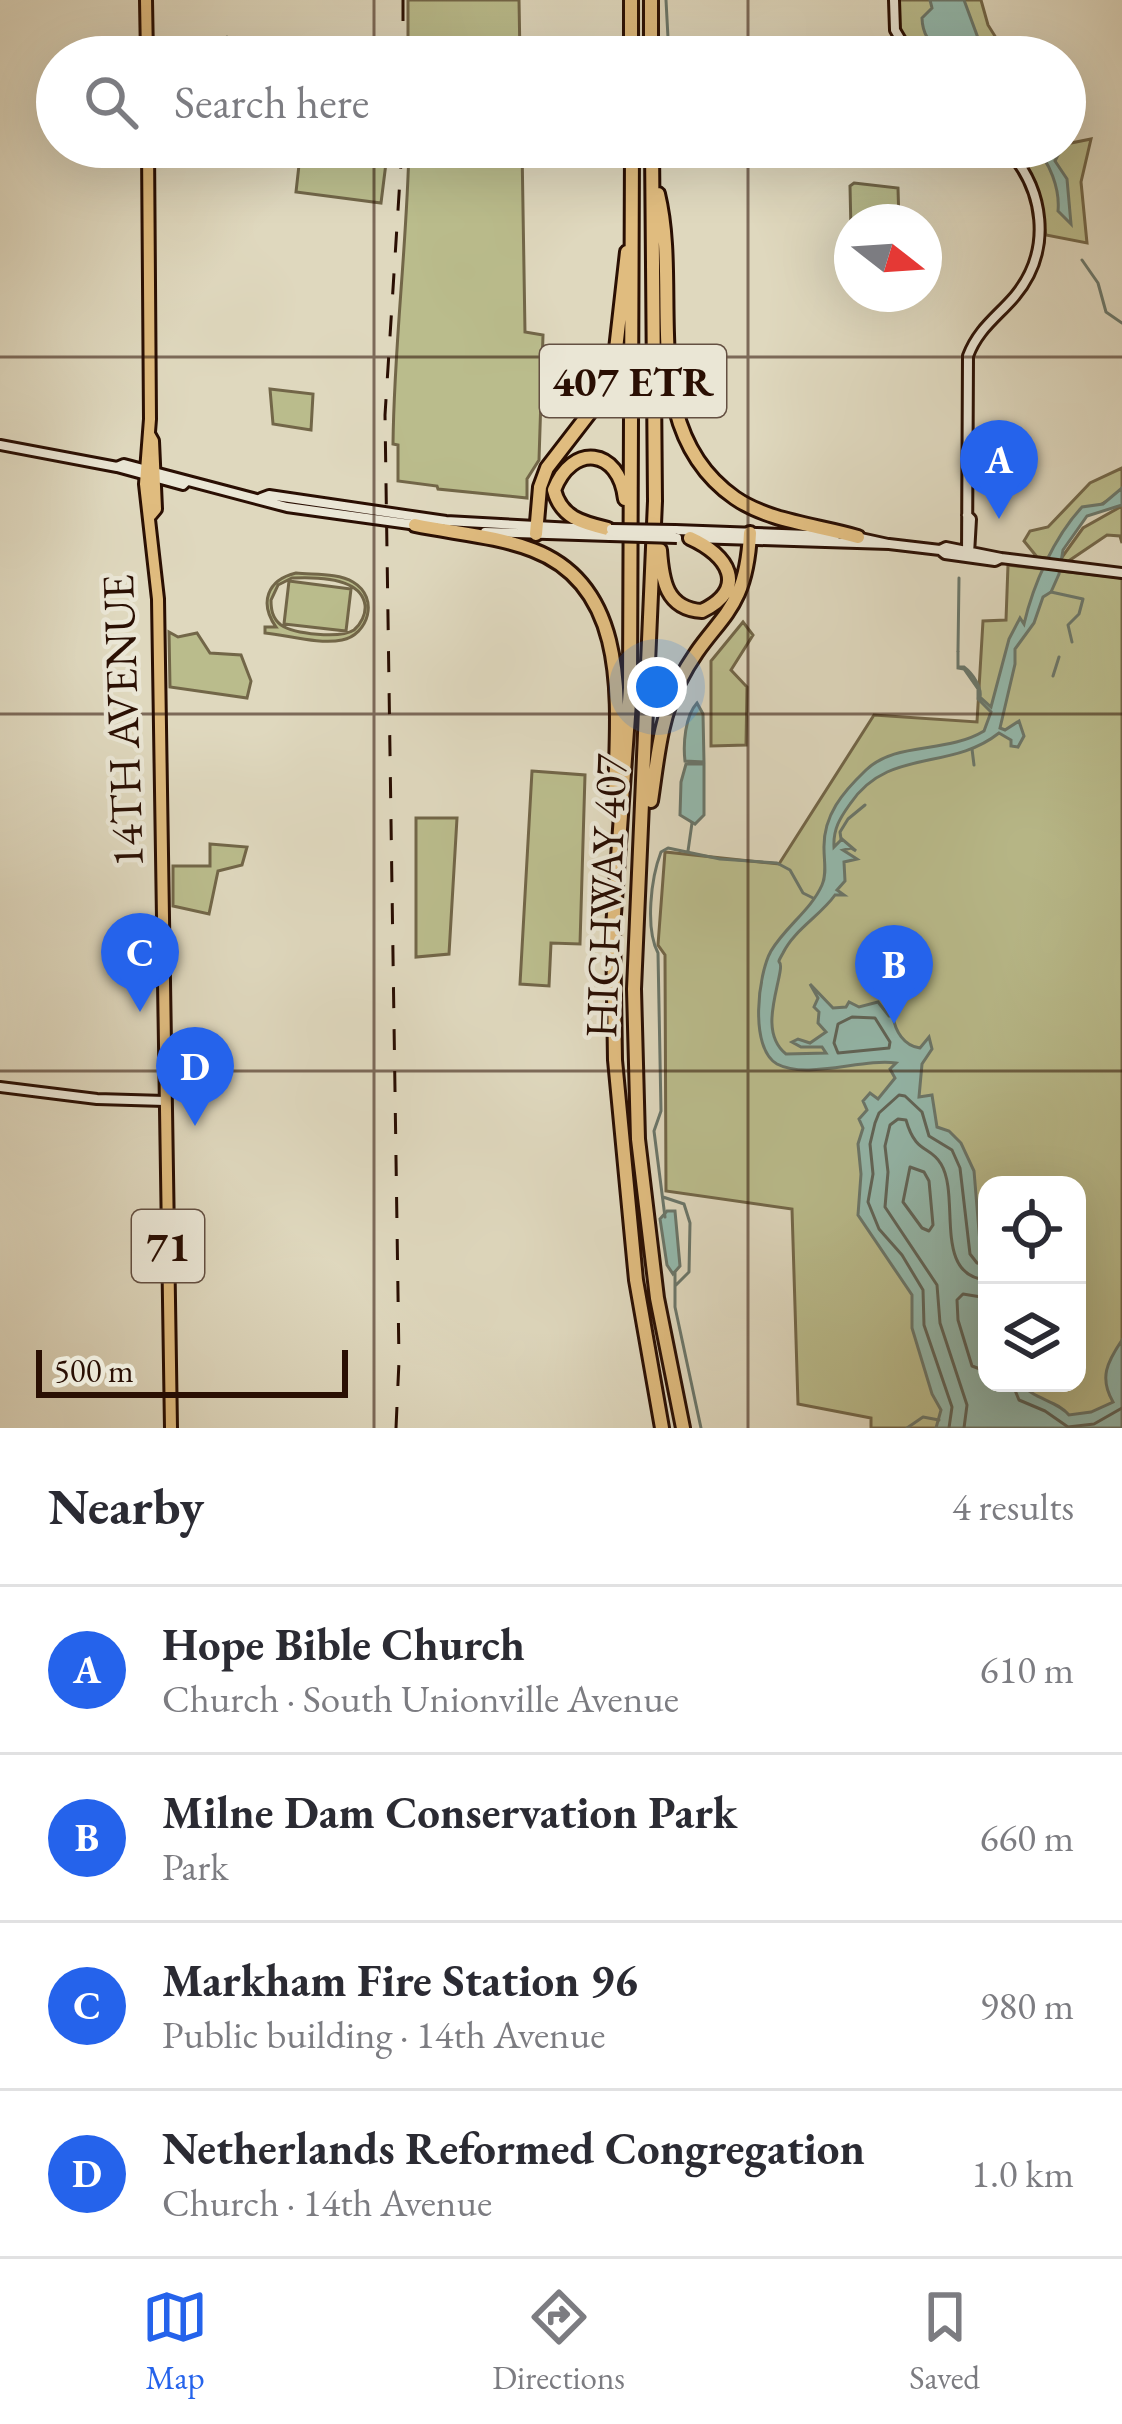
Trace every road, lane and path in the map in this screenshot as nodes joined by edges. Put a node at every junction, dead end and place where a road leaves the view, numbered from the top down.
1 (146, 0) edge
2 (631, 0) edge
3 (650, 0) edge
4 (893, 0) edge
5 (147, 36) edge
6 (631, 36) edge
7 (651, 36) edge
8 (898, 36) edge
9 (148, 168) edge
10 (632, 168) edge
11 (652, 168) edge
12 (1022, 168) edge
13 (652, 177) junction
14 (632, 215) junction
15 (0, 445) edge
16 (150, 474) junction
17 (260, 499) junction
18 (655, 512) junction
19 (415, 525) junction
20 (536, 531) junction
21 (609, 532) junction
22 (680, 536) junction
23 (750, 536) junction
24 (858, 537) junction
25 (889, 544) junction
26 (632, 546) junction
27 (967, 552) junction
28 (1122, 573) edge
29 (640, 861) junction
30 (613, 928) junction
31 (0, 1087) edge
32 (165, 1101) junction
33 (171, 1428) edge
34 (662, 1428) edge
35 (683, 1428) edge

1 - 5 main road
2 - 6 highway
3 - 7 highway
4 - 8 main road
9 - 16 main road, 14TH AVENUE / 71
10 - 14 highway, HIGHWAY 407 / 407 ETR
11 - 13 highway, HIGHWAY 407 / 407 ETR
12 - 27 main road
13 - 18 highway, HIGHWAY 407 / 407 ETR
13 - 24 highway
14 - 20 highway
14 - 26 highway, HIGHWAY 407 / 407 ETR
15 - 16 main road
16 - 17 main road
16 - 32 main road, 14TH AVENUE / 71
17 - 19 main road
17 - 20 main road
18 - 22 highway
18 - 29 highway, HIGHWAY 407 / 407 ETR
19 - 20 main road
19 - 30 highway
20 - 21 main road
21 - 22 main road, bridge
21 - 26 highway
22 - 23 main road
22 - 23 main road
23 - 24 main road
23 - 25 main road
23 - 29 highway
24 - 25 main road
25 - 27 main road
26 - 30 highway, HIGHWAY 407 / 407 ETR
27 - 28 main road
29 - 35 highway, HIGHWAY 407 / 407 ETR
30 - 34 highway, HIGHWAY 407 / 407 ETR
31 - 32 main road
32 - 33 main road, 14TH AVENUE / 71

